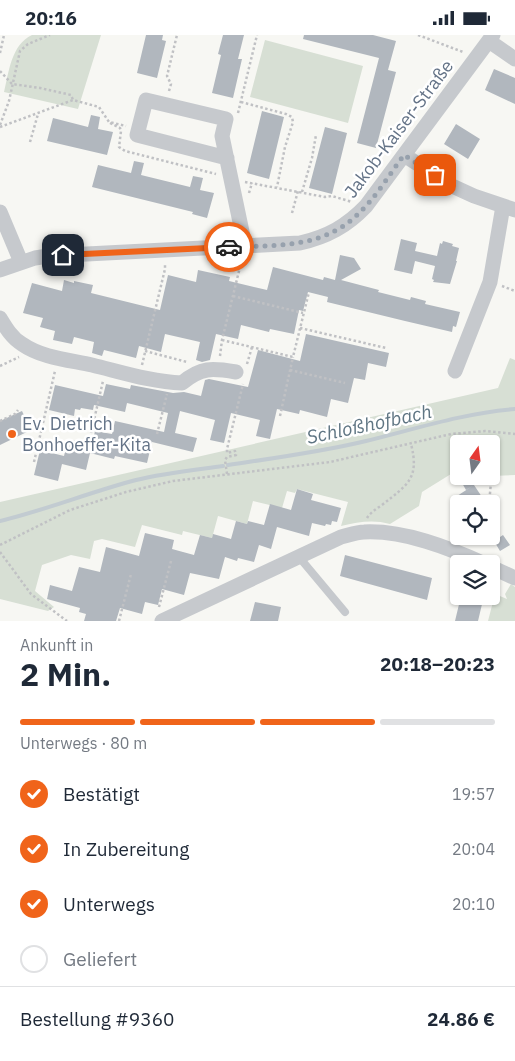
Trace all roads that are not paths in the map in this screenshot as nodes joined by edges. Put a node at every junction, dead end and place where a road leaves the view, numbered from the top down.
1 (491, 38) edge
2 (515, 59) edge
3 (404, 155) junction
4 (227, 158) junction
5 (509, 208) edge
6 (0, 212) edge
7 (245, 246) junction
8 (21, 262) junction
9 (0, 270) edge
10 (0, 318) edge
11 (455, 371) dead end
12 (236, 372) road end
13 (465, 555) edge
14 (299, 557) junction
15 (500, 571) edge
16 (515, 578) edge
17 (345, 612) dead end
18 (160, 617) edge

1 - 2 street
1 - 3 street, Jakob-Kaiser-Straße
3 - 5 street
3 - 7 street, Jakob-Kaiser-Straße
4 - 4 street
4 - 7 street
5 - 11 street
6 - 8 street
7 - 8 street, Jakob-Kaiser-Straße
8 - 9 street, Jakob-Kaiser-Straße
10 - 12 street
13 - 14 street
14 - 17 lane
14 - 18 street
15 - 16 street

